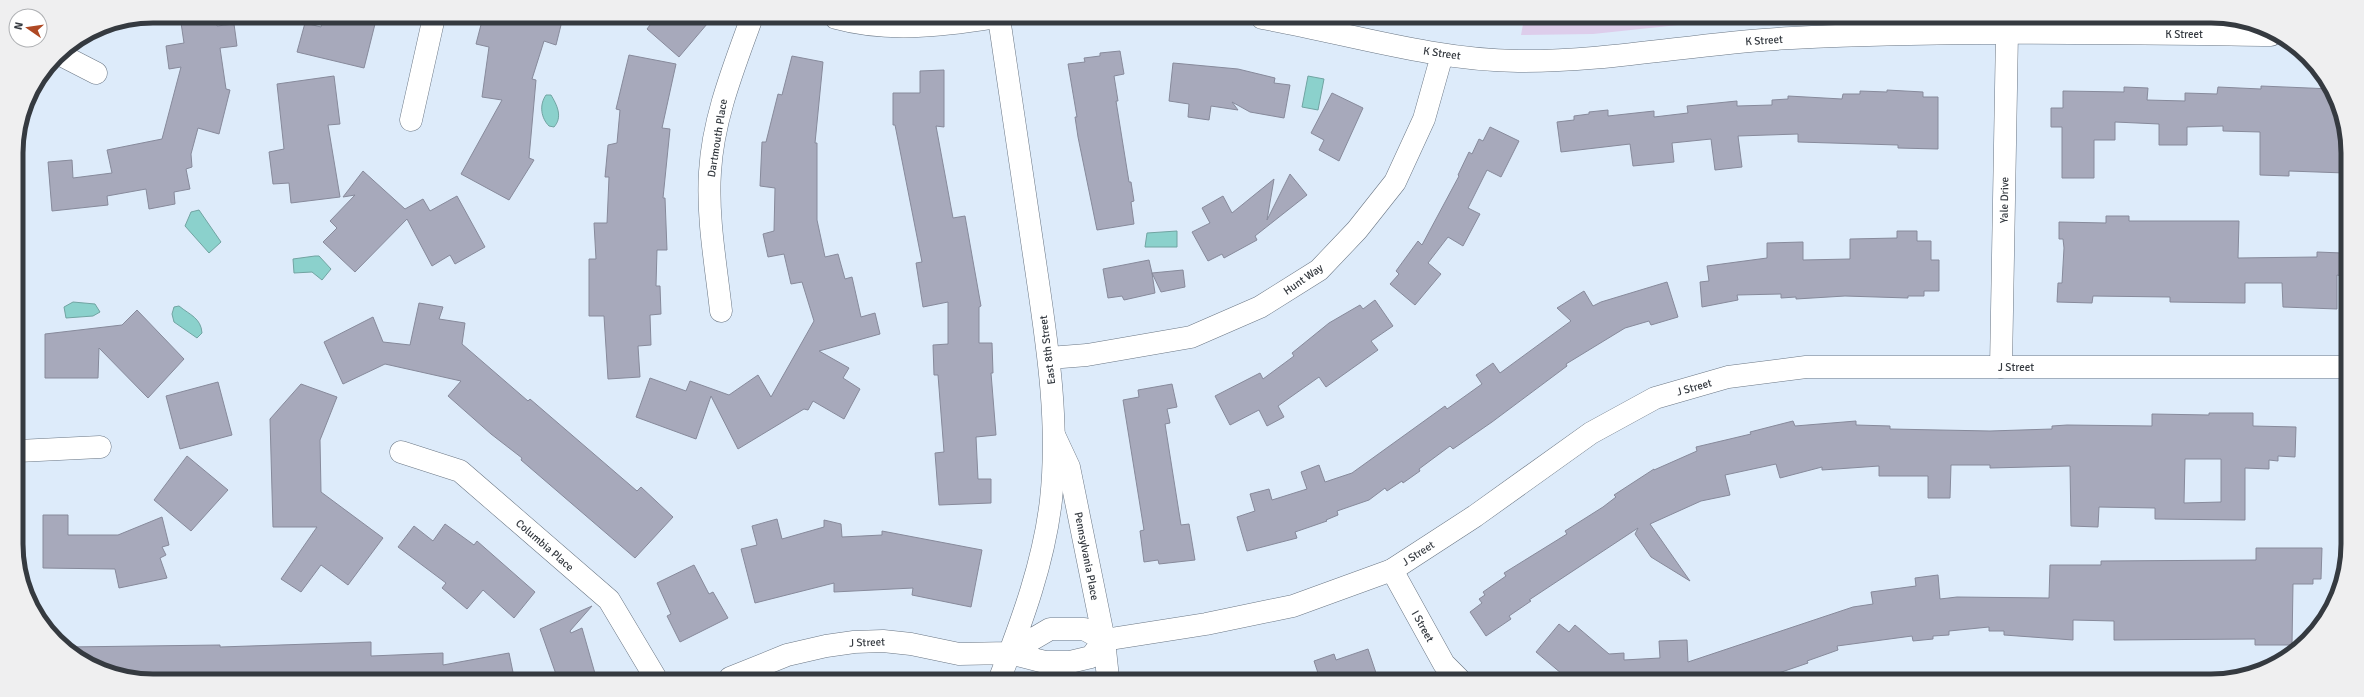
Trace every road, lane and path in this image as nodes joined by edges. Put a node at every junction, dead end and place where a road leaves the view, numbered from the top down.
1 (433, 23) edge
2 (750, 23) edge
3 (858, 23) edge
4 (961, 23) edge
5 (1000, 23) edge
6 (1287, 23) edge
7 (2007, 33) junction
8 (2265, 35) edge
9 (1442, 54) junction
10 (65, 57) edge
11 (96, 73) dead end
12 (411, 120) dead end
13 (721, 311) dead end
14 (1049, 358) junction
15 (2001, 367) junction
16 (2341, 367) edge
17 (1055, 437) junction
18 (100, 447) dead end
19 (23, 451) edge
20 (401, 452) dead end
21 (1392, 570) junction
22 (1104, 640) junction
23 (1009, 653) junction
24 (653, 674) edge
25 (740, 674) edge
26 (1001, 674) edge
27 (1108, 674) edge
28 (1453, 674) edge

1 - 12 street
2 - 13 street, Dartmouth Place
3 - 4 street
5 - 14 street, East 8th Street
6 - 9 street, K Street
7 - 8 street, K Street
7 - 9 street, K Street
7 - 15 street, Yale Drive
9 - 14 street, Hunt Way
10 - 11 street
14 - 17 street, East 8th Street
15 - 16 street, J Street
15 - 21 street, J Street
17 - 22 street, Pennsylvania Place
17 - 23 street, East 8th Street
18 - 19 street
20 - 24 street, Columbia Place
21 - 22 street, J Street
21 - 28 street, I Street
22 - 23 street, J Street
22 - 23 street, J Street
22 - 27 street, Pennsylvania Place
23 - 25 street, J Street
23 - 26 street, East 8th Street

